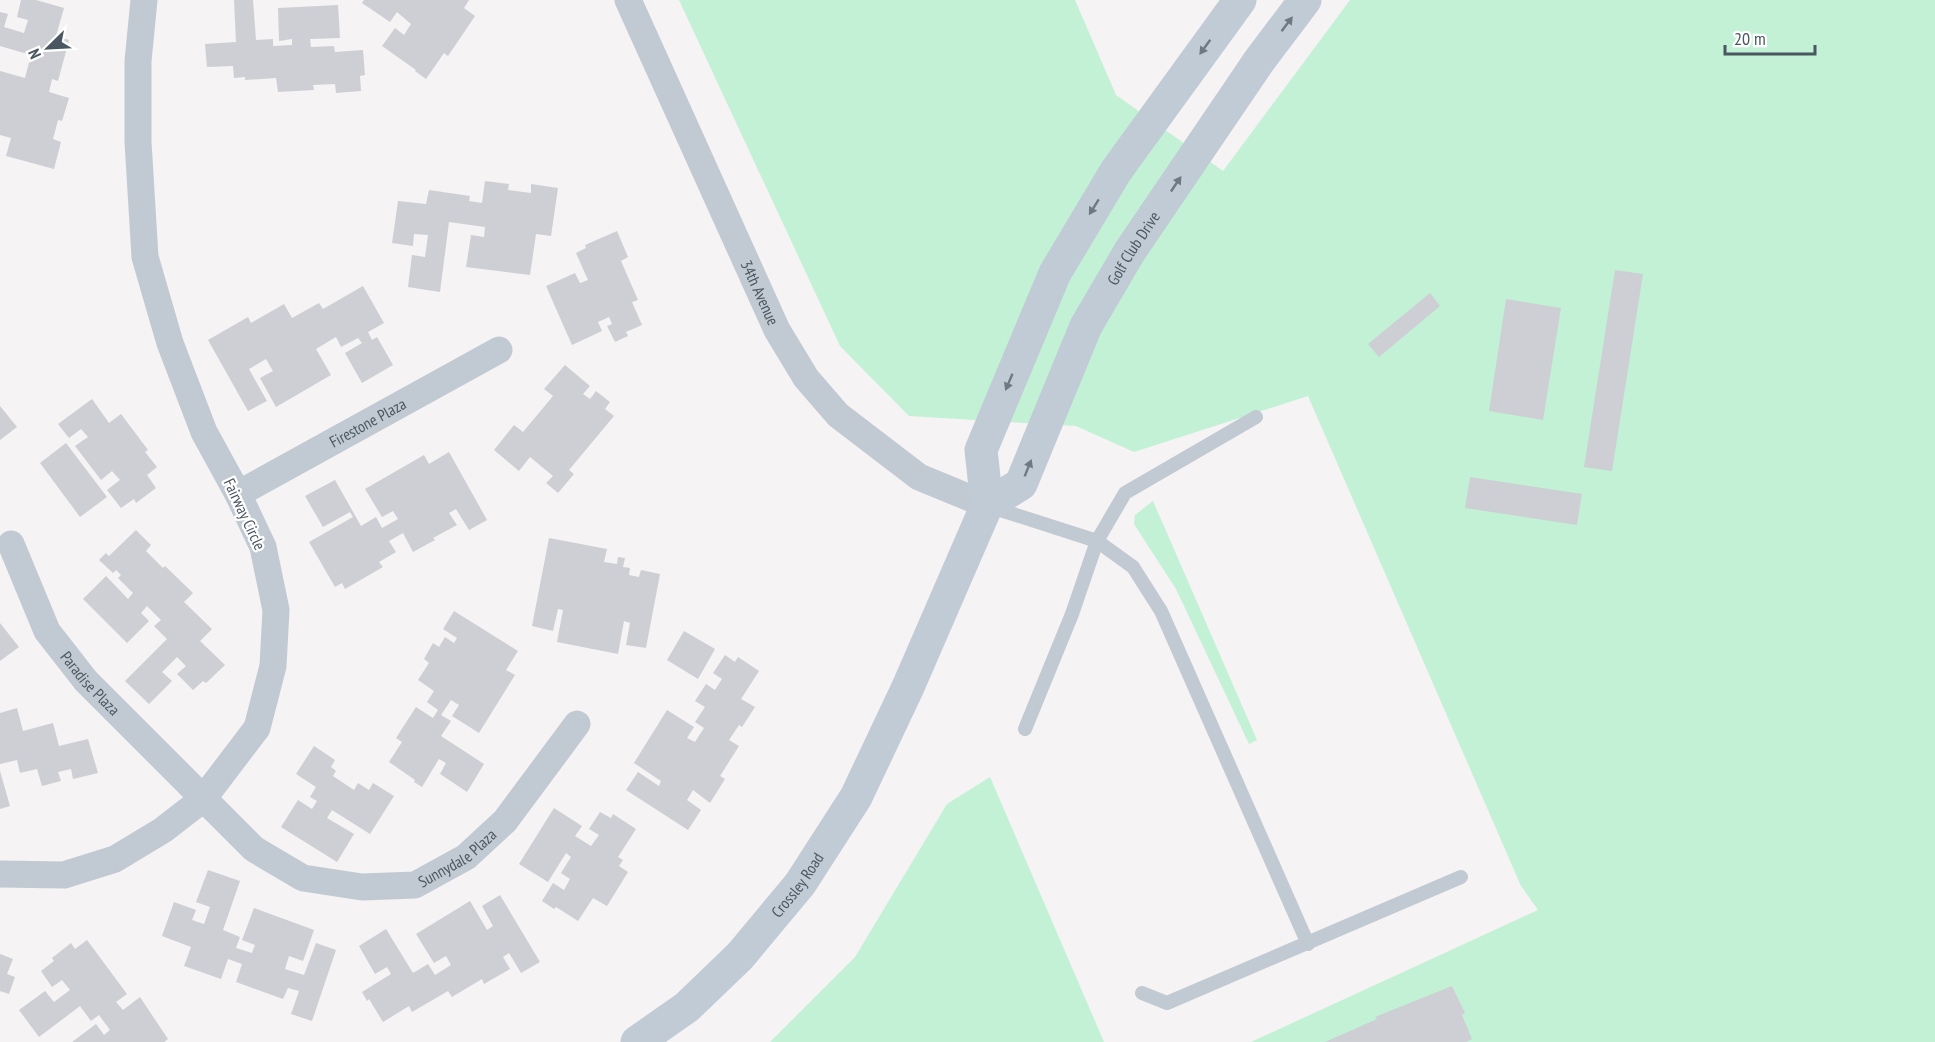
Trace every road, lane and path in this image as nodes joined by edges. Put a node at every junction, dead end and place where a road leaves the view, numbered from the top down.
1 (144, 0) edge
2 (628, 0) edge
3 (1240, 0) edge
4 (1305, 0) edge
5 (499, 350) dead end
6 (1256, 417) dead end
7 (238, 494) junction
8 (987, 505) junction
9 (1096, 541) junction
10 (11, 544) dead end
11 (577, 724) dead end
12 (1024, 729) dead end
13 (202, 799) junction
14 (0, 874) edge
15 (1461, 877) dead end
16 (1308, 944) junction
17 (1142, 993) dead end
18 (637, 1042) edge

1 - 7 street, Fairway Circle
2 - 8 street, 34th Avenue
3 -> 8 street
8 -> 4 street, Golf Club Drive
5 - 7 street, Firestone Plaza
6 - 9 lane
7 - 13 street, Fairway Circle
8 - 9 lane
8 - 18 street, Crossley Road
9 - 12 lane
9 - 16 lane
10 - 13 street, Paradise Plaza
11 - 13 street, Sunnydale Plaza
13 - 14 street, Fairway Circle
15 - 16 lane
16 - 17 lane

